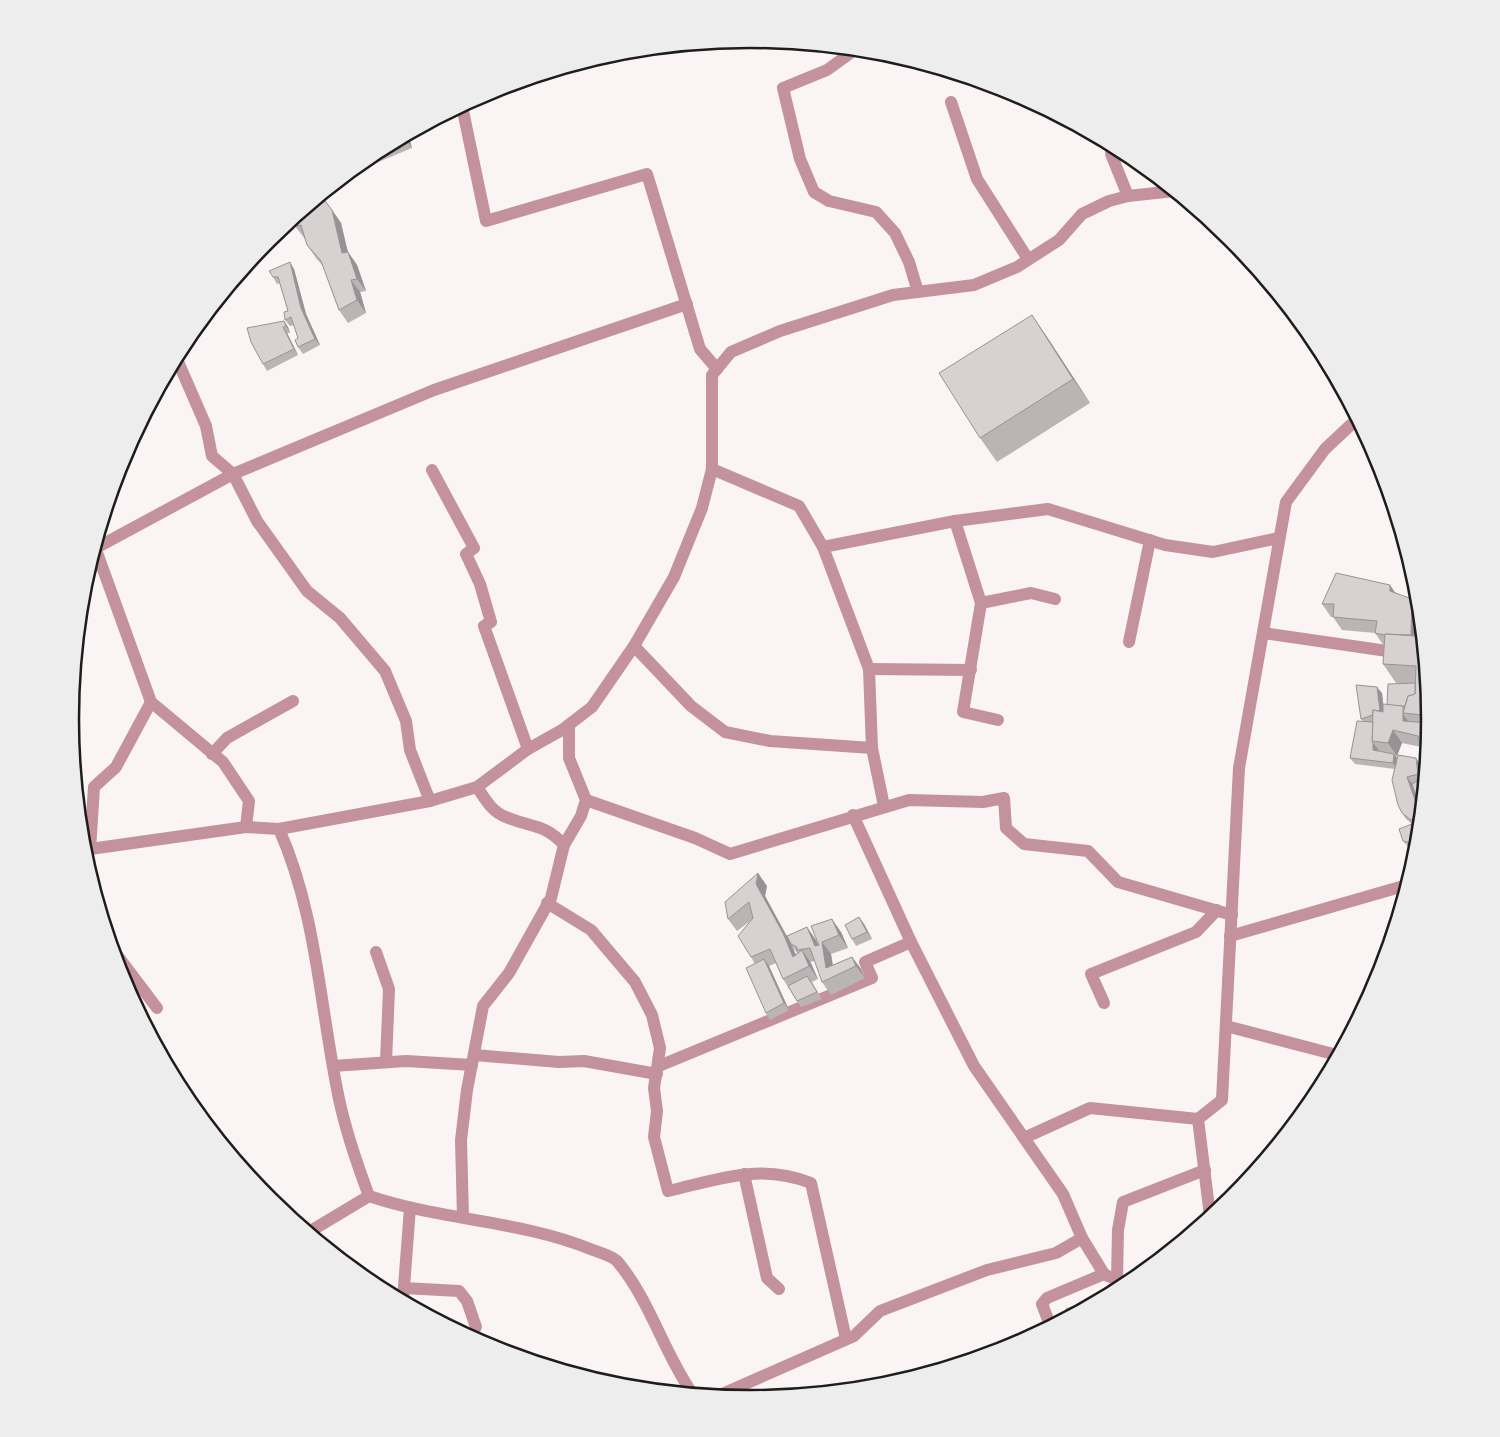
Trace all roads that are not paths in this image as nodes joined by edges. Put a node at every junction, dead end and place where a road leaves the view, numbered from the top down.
1 (848, 55) edge
2 (951, 102) dead end
3 (463, 112) edge
4 (1111, 153) edge
5 (1165, 192) edge
6 (1128, 196) junction
7 (1028, 259) junction
8 (918, 292) junction
9 (688, 304) junction
10 (180, 366) edge
11 (718, 368) junction
12 (1353, 423) edge
13 (712, 469) junction
14 (432, 470) dead end
15 (233, 474) junction
16 (955, 521) junction
17 (1279, 538) junction
18 (1150, 540) junction
19 (102, 544) edge
20 (823, 546) junction
21 (99, 556) edge
22 (1055, 599) dead end
23 (981, 603) junction
24 (1263, 633) junction
25 (1129, 642) dead end
26 (634, 646) junction
27 (1411, 655) edge
28 (869, 669) junction
29 (971, 670) junction
30 (293, 701) dead end
31 (151, 702) junction
32 (998, 720) dead end
33 (569, 725) junction
34 (872, 748) junction
35 (528, 749) junction
36 (212, 754) junction
37 (477, 787) junction
38 (586, 800) junction
39 (430, 801) junction
40 (884, 806) junction
41 (853, 815) junction
42 (246, 827) junction
43 (279, 829) junction
44 (89, 831) edge
45 (564, 845) junction
46 (92, 849) edge
47 (1399, 887) edge
48 (548, 904) junction
49 (1217, 910) junction
50 (1232, 915) junction
51 (1230, 936) junction
52 (911, 942) junction
53 (376, 952) dead end
54 (128, 970) edge
55 (1104, 1003) dead end
56 (157, 1008) dead end
57 (1226, 1026) junction
58 (1331, 1054) edge
59 (473, 1060) junction
60 (386, 1062) junction
61 (333, 1066) junction
62 (658, 1070) junction
63 (1198, 1119) junction
64 (1024, 1138) junction
65 (1204, 1170) junction
66 (744, 1174) junction
67 (369, 1196) junction
68 (1209, 1207) edge
69 (410, 1208) junction
70 (463, 1217) junction
71 (315, 1229) edge
72 (1082, 1238) junction
73 (1104, 1274) junction
74 (1121, 1277) edge
75 (1117, 1280) edge
76 (779, 1289) dead end
77 (403, 1293) edge
78 (405, 1294) edge
79 (1048, 1320) edge
80 (476, 1327) dead end
81 (846, 1340) junction
82 (689, 1386) edge
83 (733, 1389) edge

1 - 8 street
2 - 7 street
3 - 9 street
4 - 6 street
5 - 6 street
6 - 7 street
7 - 8 street
8 - 11 street
9 - 11 street
9 - 15 street
10 - 15 street
11 - 13 street
12 - 17 street
13 - 20 street
13 - 26 street
14 - 35 street
15 - 19 street
15 - 39 street
16 - 18 street
16 - 20 street
16 - 23 street
17 - 18 street
17 - 24 street
18 - 25 street
20 - 28 street
21 - 31 street
22 - 23 street
23 - 29 street
24 - 27 street
24 - 50 street
26 - 33 street
26 - 34 street
28 - 29 street
28 - 34 street
29 - 32 street
30 - 36 street
31 - 36 street
31 - 44 street
33 - 35 street
33 - 38 street
34 - 40 street
35 - 37 street
36 - 42 street
37 - 39 street
37 - 45 street
38 - 41 street
38 - 45 street
39 - 43 street
40 - 41 street
40 - 49 street
41 - 52 street
42 - 43 street
42 - 46 street
43 - 61 street
45 - 48 street
47 - 51 street
48 - 59 street
48 - 62 street
49 - 50 street
49 - 55 street
50 - 51 street
51 - 57 street
52 - 62 street
52 - 64 street
53 - 60 street
54 - 56 street
57 - 58 street
57 - 63 street
59 - 60 street
59 - 62 street
59 - 70 street
60 - 61 street
61 - 67 street
62 - 66 street
63 - 64 street
63 - 65 street
64 - 72 street
65 - 68 street
65 - 74 street
66 - 76 street
66 - 81 street
67 - 69 street
67 - 71 street
69 - 70 street
69 - 77 street
70 - 82 street
72 - 73 street
72 - 81 street
73 - 75 street
73 - 79 street
78 - 80 street
81 - 83 street

